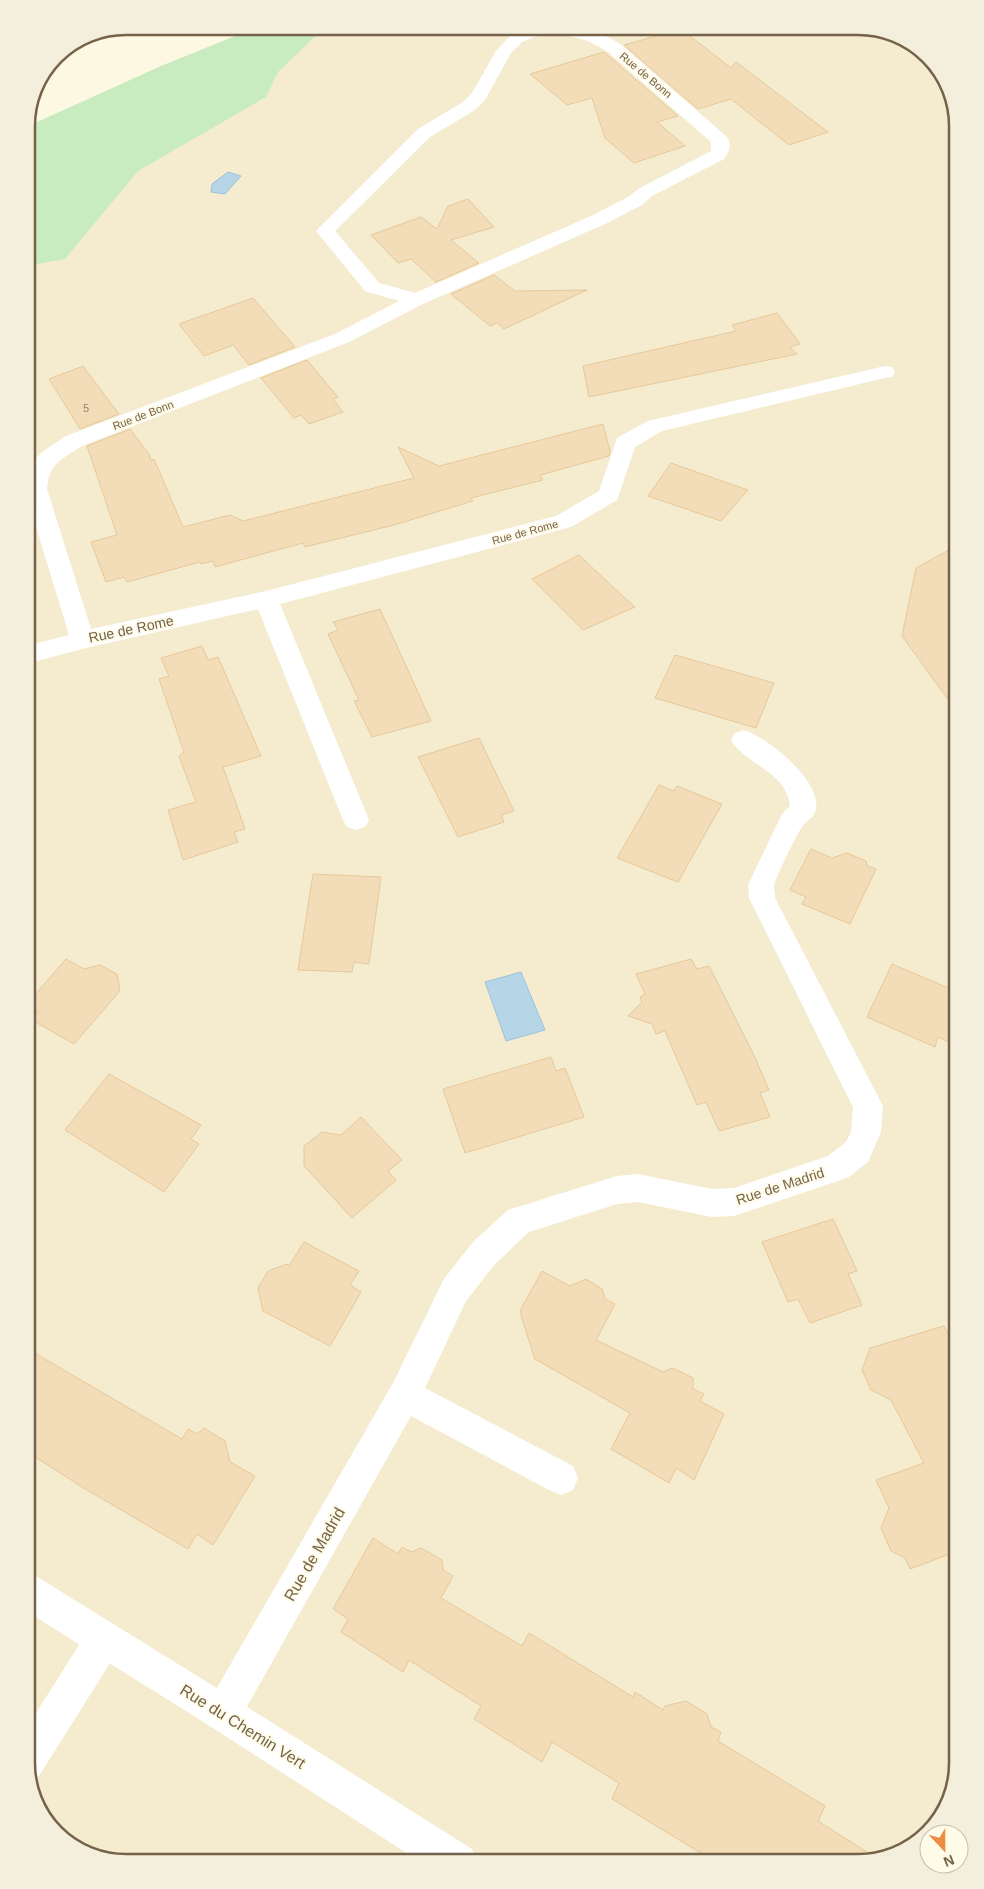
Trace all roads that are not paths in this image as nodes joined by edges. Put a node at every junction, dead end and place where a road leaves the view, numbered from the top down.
1 (525, 35) edge
2 (589, 35) edge
3 (416, 300) junction
4 (885, 372) dead end
5 (266, 599) junction
6 (82, 640) junction
7 (35, 653) edge
8 (744, 740) dead end
9 (356, 820) dead end
10 (405, 1395) junction
11 (561, 1478) dead end
12 (35, 1597) edge
13 (104, 1639) junction
14 (223, 1713) junction
15 (35, 1749) edge
16 (444, 1854) edge

1 - 3 street, Rue de Bonn
2 - 3 street, Rue de Bonn
3 - 6 street, Rue de Bonn
4 - 5 street, Rue de Rome
5 - 6 street, Rue de Rome
5 - 9 street
6 - 7 street, Rue de Rome
8 - 10 street, Rue de Madrid
10 - 11 street
10 - 14 street, Rue de Madrid
12 - 13 street, Rue du Chemin Vert
13 - 14 street, Rue du Chemin Vert
13 - 15 street
14 - 16 street, Rue du Chemin Vert

